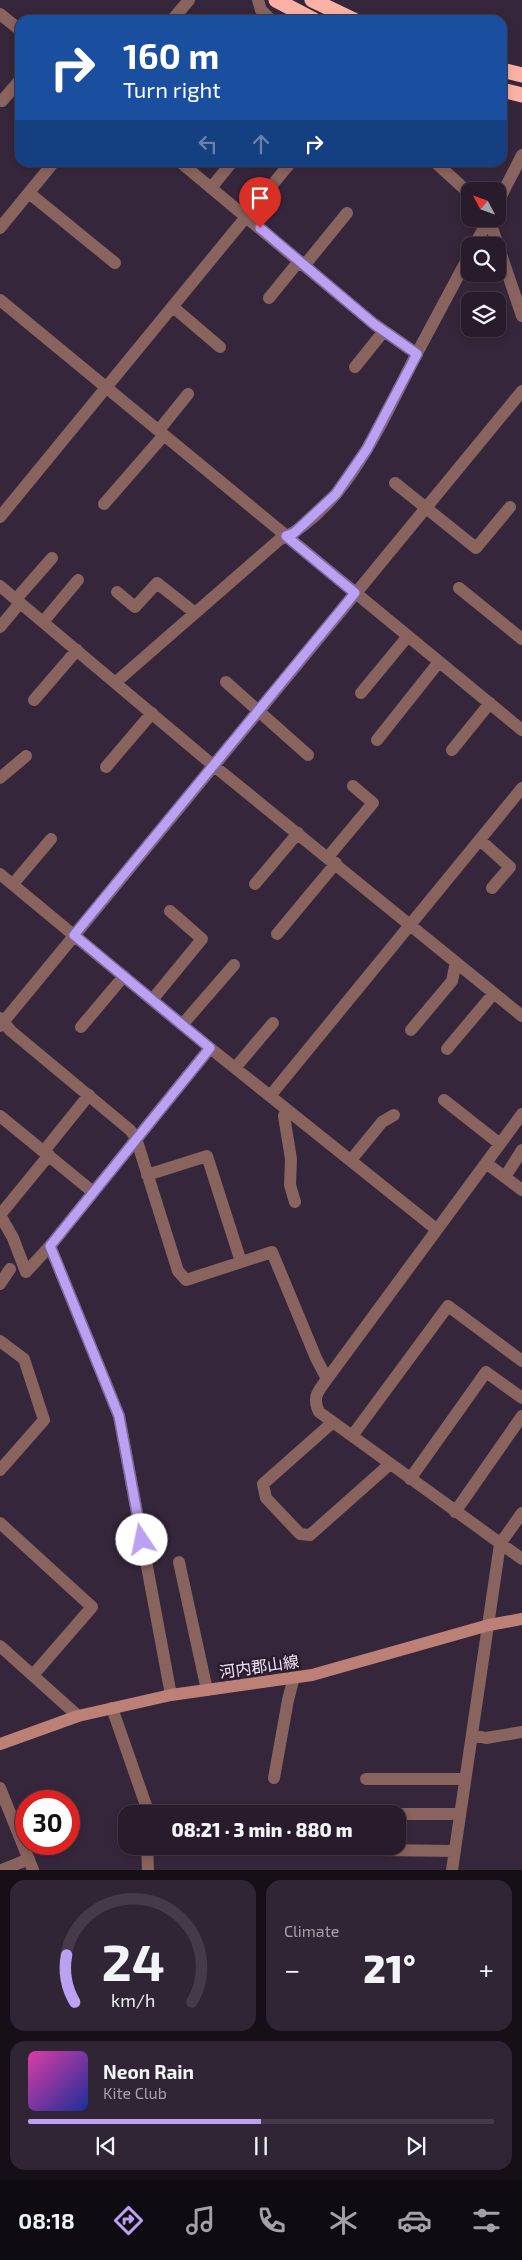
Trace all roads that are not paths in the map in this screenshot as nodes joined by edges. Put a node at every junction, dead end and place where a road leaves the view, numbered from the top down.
1 (189, 0) edge
2 (258, 0) edge
3 (276, 0) edge
4 (312, 0) edge
5 (0, 14) edge
6 (176, 15) edge
7 (266, 15) edge
8 (304, 15) edge
9 (344, 15) edge
10 (15, 26) edge
11 (507, 71) edge
12 (522, 75) edge
13 (15, 86) edge
14 (507, 91) edge
15 (522, 95) edge
16 (2, 102) dead end
17 (521, 158) edge
18 (50, 167) edge
19 (186, 167) edge
20 (228, 167) edge
21 (287, 167) edge
22 (440, 167) edge
23 (461, 186) edge
24 (506, 187) edge
25 (211, 188) junction
26 (29, 193) junction
27 (347, 213) dead end
28 (246, 217) junction
29 (0, 228) edge
30 (492, 228) edge
31 (116, 263) dead end
32 (302, 264) junction
33 (461, 271) edge
34 (269, 298) dead end
35 (0, 300) edge
36 (173, 307) junction
37 (522, 316) edge
38 (384, 332) junction
39 (220, 347) dead end
40 (417, 354) junction
41 (355, 367) dead end
42 (107, 387) junction
43 (522, 391) edge
44 (188, 394) dead end
45 (161, 432) junction
46 (395, 483) dead end
47 (104, 504) dead end
48 (426, 507) junction
49 (510, 507) dead end
50 (0, 517) edge
51 (286, 536) junction
52 (52, 558) dead end
53 (78, 580) dead end
54 (0, 586) edge
55 (459, 588) dead end
56 (117, 592) dead end
57 (355, 593) junction
58 (18, 601) junction
59 (195, 612) junction
60 (43, 622) junction
61 (0, 627) edge
62 (408, 636) junction
63 (522, 639) edge
64 (77, 650) junction
65 (439, 662) junction
66 (116, 682) junction
67 (226, 682) dead end
68 (361, 693) dead end
69 (34, 700) dead end
70 (490, 703) junction
71 (259, 711) junction
72 (152, 713) junction
73 (522, 730) edge
74 (377, 740) dead end
75 (452, 750) dead end
76 (308, 755) dead end
77 (26, 756) dead end
78 (214, 766) junction
79 (106, 767) dead end
80 (0, 778) edge
81 (353, 786) dead end
82 (522, 788) edge
83 (298, 833) junction
84 (51, 839) dead end
85 (480, 840) junction
86 (332, 860) junction
87 (0, 874) edge
88 (13, 884) junction
89 (255, 884) dead end
90 (492, 888) dead end
91 (170, 911) dead end
92 (410, 925) junction
93 (277, 934) dead end
94 (74, 935) junction
95 (456, 962) junction
96 (234, 965) dead end
97 (124, 976) junction
98 (494, 993) junction
99 (152, 1000) junction
100 (522, 1016) edge
101 (1, 1022) edge
102 (273, 1023) dead end
103 (182, 1025) junction
104 (81, 1027) dead end
105 (411, 1030) dead end
106 (210, 1048) junction
107 (447, 1049) dead end
108 (235, 1068) junction
109 (89, 1095) junction
110 (270, 1096) junction
111 (444, 1100) dead end
112 (287, 1110) junction
113 (522, 1114) edge
114 (394, 1115) dead end
115 (0, 1116) edge
116 (136, 1138) junction
117 (500, 1144) junction
118 (522, 1150) edge
119 (46, 1153) junction
120 (350, 1160) junction
121 (486, 1163) junction
122 (147, 1175) junction
123 (505, 1177) junction
124 (522, 1190) edge
125 (93, 1192) junction
126 (295, 1202) dead end
127 (0, 1215) edge
128 (436, 1229) junction
129 (50, 1246) junction
130 (241, 1262) junction
131 (10, 1269) dead end
132 (0, 1284) edge
133 (0, 1341) edge
134 (522, 1361) edge
135 (326, 1379) junction
136 (522, 1398) edge
137 (522, 1416) edge
138 (333, 1422) junction
139 (352, 1436) junction
140 (390, 1464) junction
141 (0, 1470) edge
142 (410, 1479) junction
143 (455, 1512) junction
144 (522, 1513) edge
145 (0, 1524) edge
146 (500, 1544) junction
147 (522, 1559) edge
148 (179, 1562) dead end
149 (522, 1619) edge
150 (489, 1626) junction
151 (0, 1646) edge
152 (32, 1675) junction
153 (294, 1678) junction
154 (206, 1690) junction
155 (171, 1695) junction
156 (112, 1708) junction
157 (78, 1716) junction
158 (522, 1732) edge
159 (472, 1735) junction
160 (0, 1744) edge
161 (274, 1778) dead end
162 (465, 1779) junction
163 (366, 1780) dead end
164 (0, 1788) edge
165 (146, 1805) edge
166 (406, 1814) edge
167 (460, 1814) junction
168 (406, 1850) edge
169 (455, 1850) junction
170 (147, 1855) edge
171 (31, 1865) edge
172 (2, 1870) edge
173 (148, 1870) edge
174 (452, 1870) edge

1 - 6 street
2 - 7 street
3 - 8 highway
4 - 9 highway
5 - 10 street
11 - 12 highway
13 - 16 street
14 - 15 highway
17 - 24 street
18 - 26 street
19 - 25 street
20 - 25 street
21 - 28 street
22 - 23 street
25 - 28 street
26 - 29 street
26 - 31 street
27 - 32 street
28 - 32 street
28 - 36 street
30 - 37 street
32 - 34 street
32 - 38 street
33 - 40 street
35 - 42 street
36 - 39 street
36 - 42 street
38 - 40 street
38 - 41 street
40 - 51 street
42 - 45 street
42 - 50 street
43 - 48 street
44 - 45 street
45 - 47 street
45 - 51 street
46 - 48 street
48 - 49 street
48 - 57 street
51 - 57 street
51 - 59 street
52 - 58 street
53 - 60 street
54 - 58 street
55 - 63 street
56 - 59 street
57 - 62 street
57 - 71 street
58 - 60 street
58 - 61 street
59 - 66 street
60 - 64 street
62 - 65 street
62 - 68 street
64 - 66 street
64 - 69 street
65 - 70 street
65 - 74 street
66 - 72 street
67 - 71 street
70 - 73 street
70 - 75 street
71 - 76 street
71 - 78 street
72 - 78 street
72 - 79 street
77 - 80 street
78 - 83 street
78 - 94 street
81 - 86 street
82 - 85 street
83 - 86 street
83 - 89 street
84 - 88 street
85 - 90 street
85 - 92 street
86 - 92 street
86 - 93 street
87 - 88 street
88 - 94 street
91 - 99 street
92 - 95 street
92 - 110 street
94 - 97 street
94 - 101 street
95 - 98 street
95 - 105 street
96 - 103 street
97 - 99 street
97 - 104 street
98 - 100 street
98 - 107 street
99 - 103 street
101 - 109 street
102 - 108 street
103 - 106 street
106 - 108 street
106 - 116 street
108 - 110 street
109 - 116 street
109 - 119 street
110 - 112 street
111 - 117 street
112 - 120 street
112 - 126 street
113 - 117 street
114 - 120 street
115 - 119 street
116 - 122 street
116 - 125 street
117 - 121 street
118 - 123 street
119 - 125 street
119 - 127 street
120 - 128 street
121 - 123 street
121 - 128 street
122 - 130 street
122 - 130 street
123 - 124 street
125 - 129 street
127 - 129 street
128 - 135 street
129 - 155 street
130 - 135 street
131 - 132 street
133 - 141 street
134 - 139 street
135 - 138 street
136 - 142 street
137 - 143 street
138 - 139 street
138 - 140 street
139 - 140 street
140 - 142 street
142 - 143 street
143 - 146 street
144 - 146 street
145 - 152 street
146 - 147 street
146 - 150 street
148 - 154 street
149 - 150 main road, 河内郡山線
150 - 153 main road, 河内郡山線
150 - 159 street
151 - 152 street
152 - 157 street
153 - 154 main road, 河内郡山線
153 - 161 street
154 - 155 main road, 河内郡山線
155 - 156 main road, 河内郡山線
156 - 157 main road, 河内郡山線
156 - 165 street
157 - 160 main road, 河内郡山線
158 - 159 street
159 - 162 street
162 - 163 street
162 - 167 street
164 - 171 street
166 - 167 street
167 - 169 street
168 - 169 street
169 - 174 street
170 - 173 street
171 - 172 street

